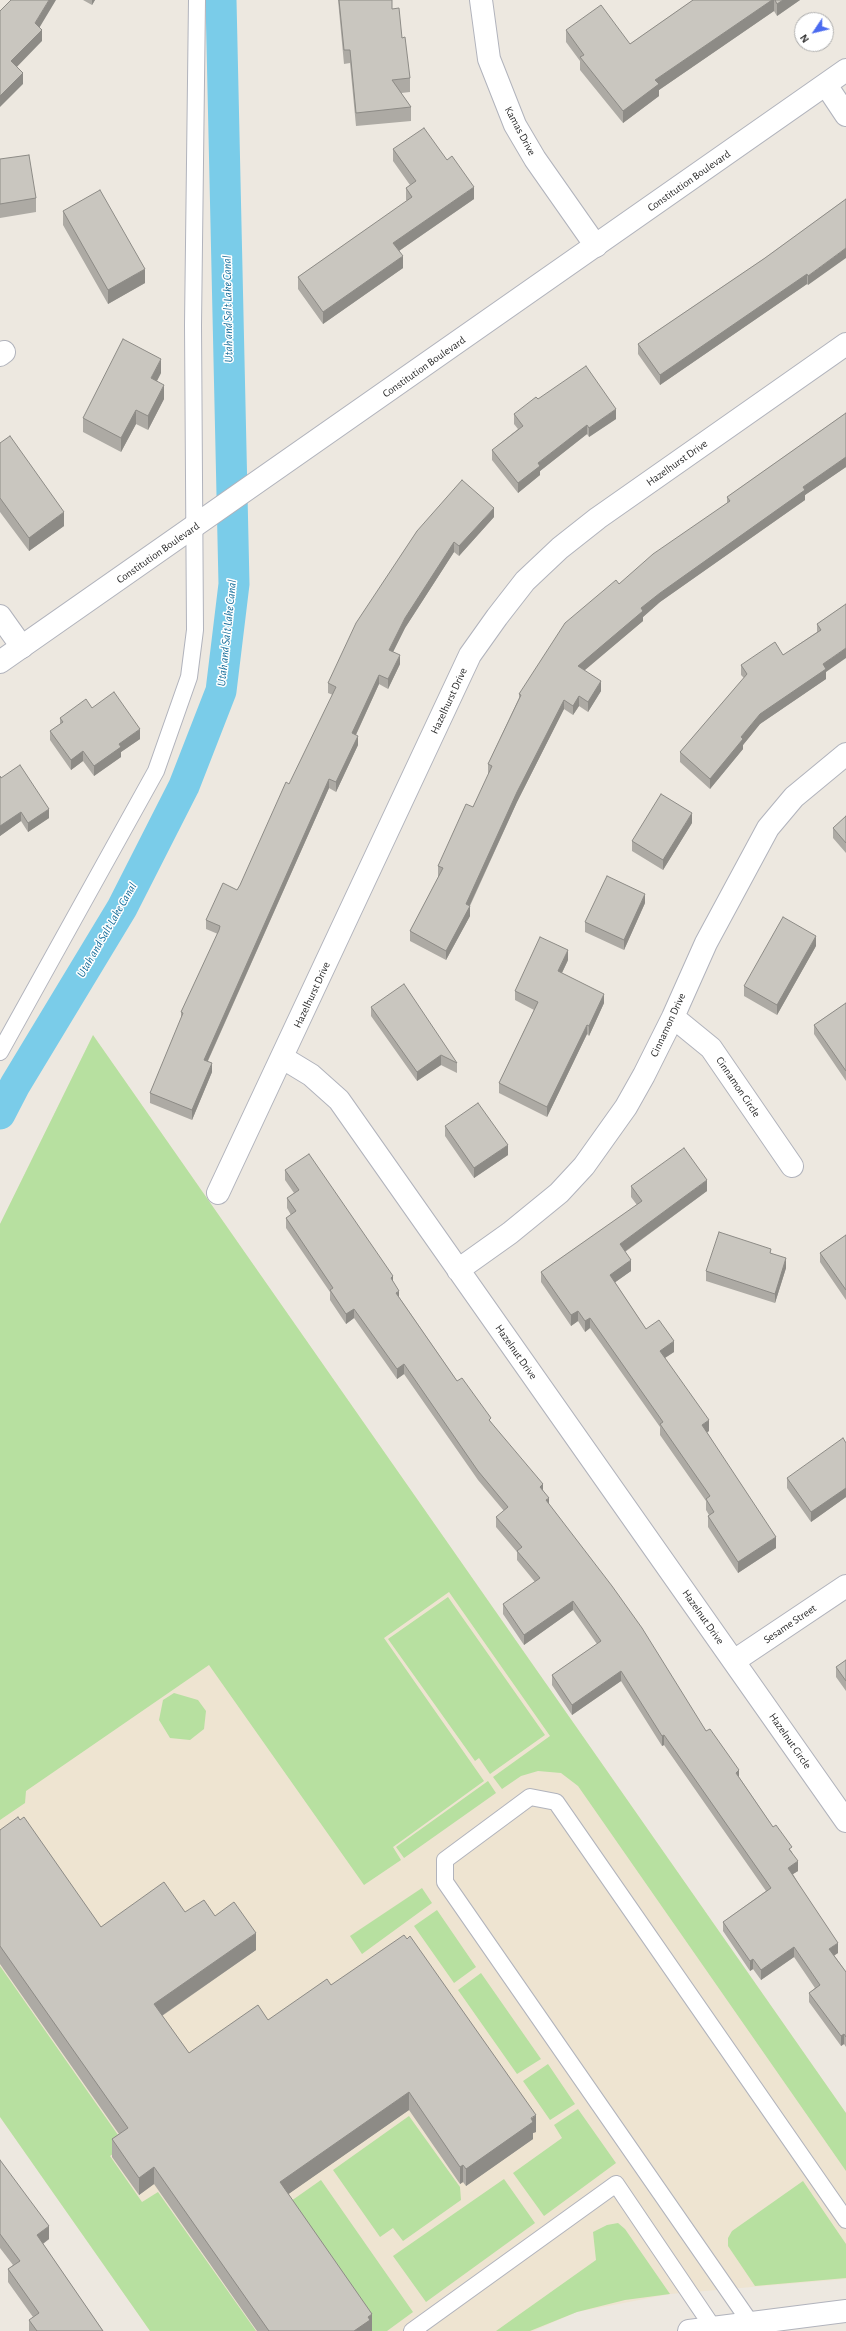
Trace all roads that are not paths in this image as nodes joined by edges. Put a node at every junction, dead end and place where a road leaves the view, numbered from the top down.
1 (197, 0) edge
2 (481, 0) edge
3 (846, 70) edge
4 (826, 85) junction
5 (846, 115) edge
6 (596, 246) junction
7 (846, 344) edge
8 (193, 529) junction
9 (0, 616) edge
10 (22, 647) junction
11 (0, 662) edge
12 (846, 754) edge
13 (673, 1017) junction
14 (0, 1052) edge
15 (283, 1058) junction
16 (792, 1166) dead end
17 (218, 1193) dead end
18 (458, 1270) junction
19 (846, 1586) edge
20 (734, 1661) junction
21 (846, 1821) edge
22 (846, 2220) edge
23 (846, 2311) edge
24 (750, 2322) junction
25 (712, 2326) junction
26 (412, 2331) edge
27 (689, 2331) edge

1 - 8 lane
2 - 6 street, Kamas Drive
3 - 4 street, Constitution Boulevard
4 - 5 street
4 - 6 street, Constitution Boulevard
6 - 8 street, Constitution Boulevard
7 - 15 street, Hazelhurst Drive
8 - 10 street, Constitution Boulevard
8 - 14 lane
9 - 10 street
10 - 11 street, Constitution Boulevard
12 - 13 street, Cinnamon Drive
13 - 16 street, Cinnamon Circle
13 - 18 street, Cinnamon Drive
15 - 17 street, Hazelhurst Drive
15 - 18 street, Hazelnut Drive
18 - 20 street, Hazelnut Drive
19 - 20 street, Sesame Street
20 - 21 street, Hazelnut Circle
22 - 24 lane
23 - 24 street
24 - 25 street
25 - 26 lane
25 - 27 street

